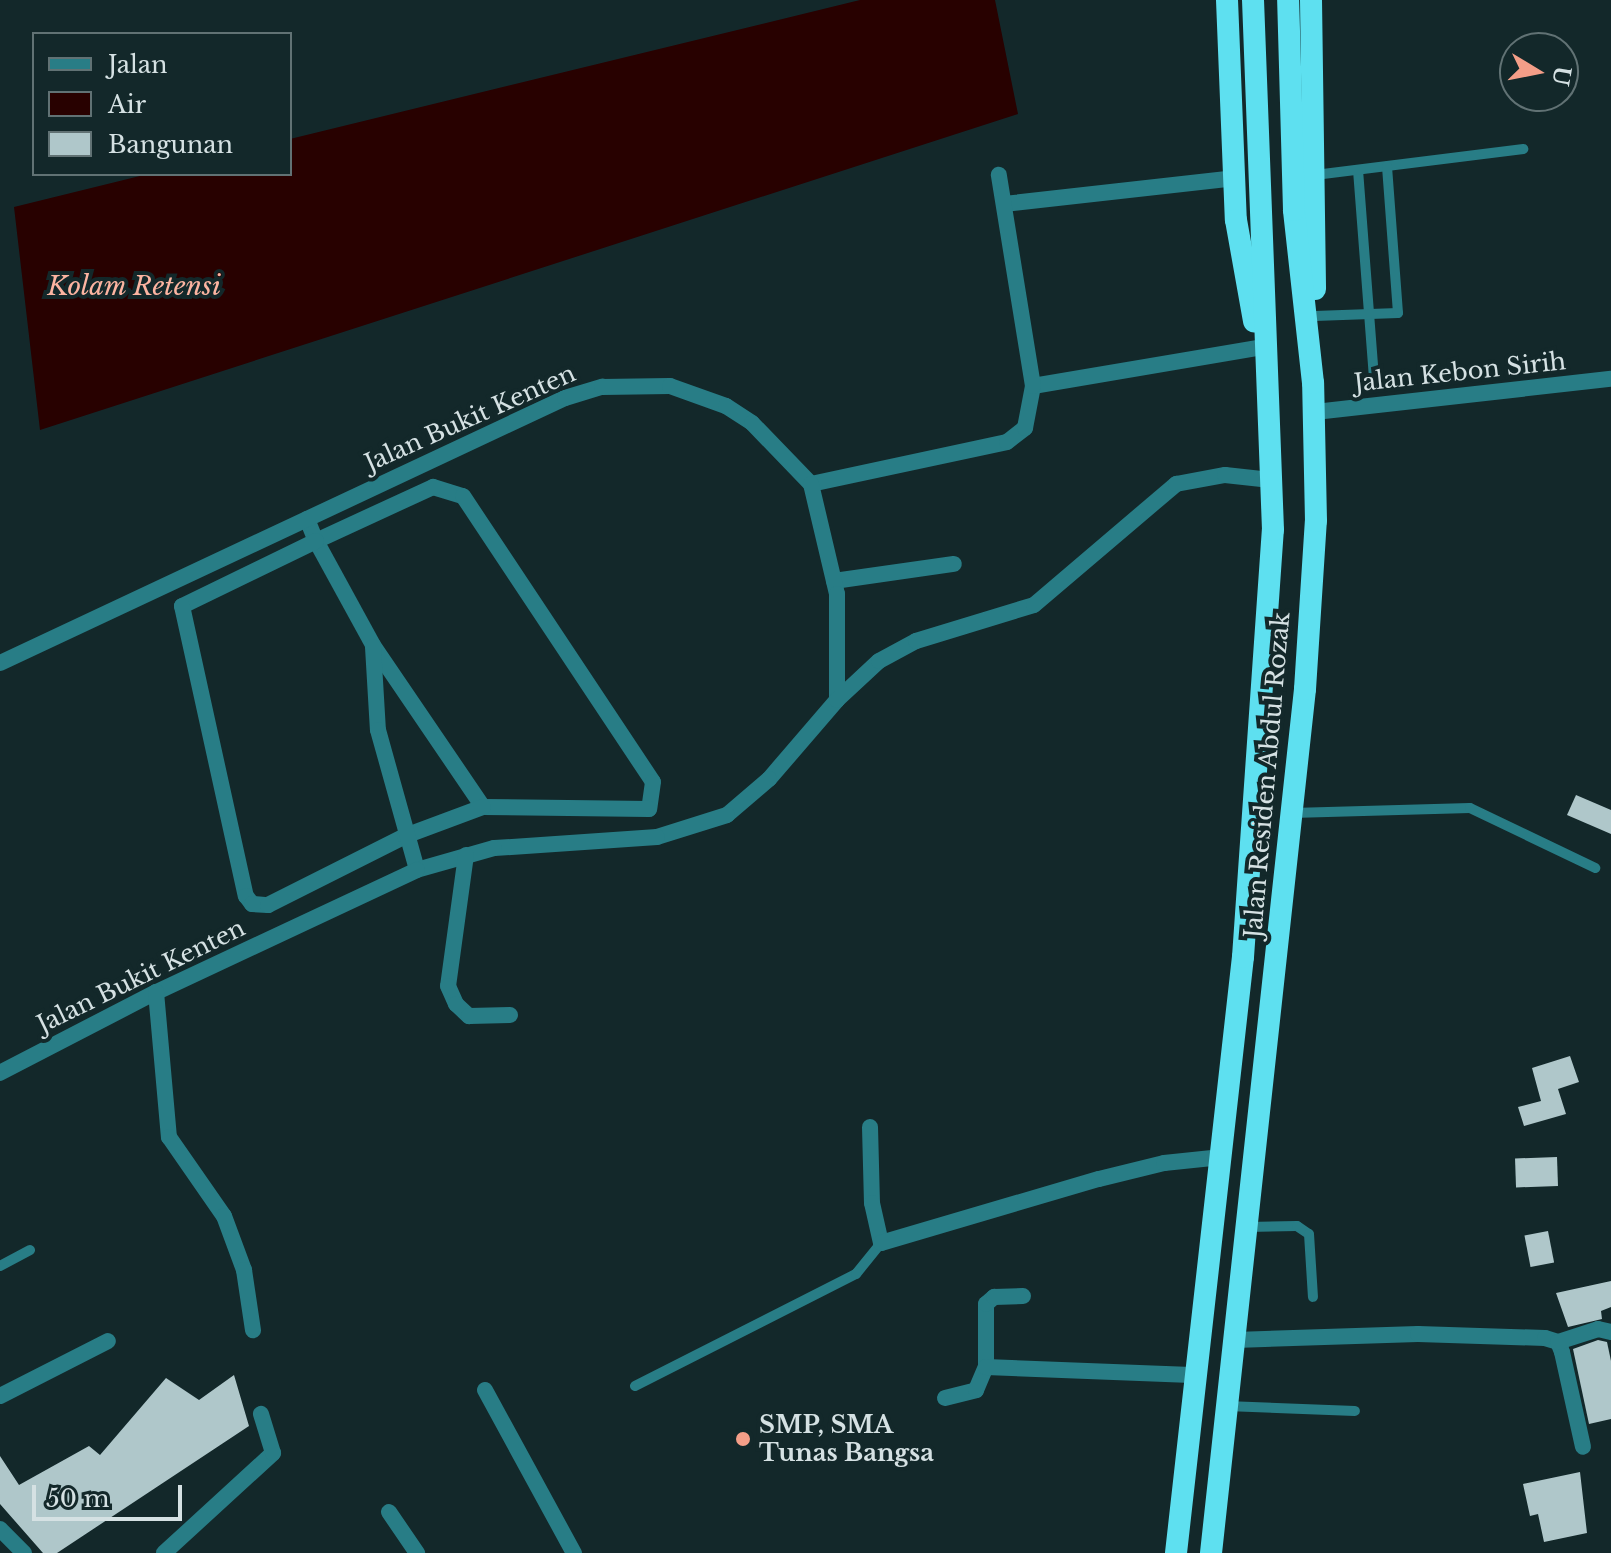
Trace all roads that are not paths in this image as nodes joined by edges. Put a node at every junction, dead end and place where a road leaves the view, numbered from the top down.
1 (1227, 0) edge
2 (1253, 0) edge
3 (1288, 0) edge
4 (1311, 0) edge
5 (1523, 149) dead end
6 (1387, 166) junction
7 (1358, 170) junction
8 (999, 175) dead end
9 (1315, 175) junction
10 (1234, 178) junction
11 (1004, 204) junction
12 (1369, 315) junction
13 (1315, 316) junction
14 (1258, 348) junction
15 (1374, 376) dead end
16 (1611, 379) edge
17 (1313, 383) junction
18 (1033, 386) junction
19 (1268, 397) junction
20 (1315, 412) junction
21 (1271, 480) junction
22 (811, 484) junction
23 (307, 519) junction
24 (316, 541) junction
25 (954, 564) dead end
26 (834, 581) junction
27 (373, 645) junction
28 (0, 663) edge
29 (837, 700) junction
30 (483, 807) junction
31 (1292, 813) junction
32 (405, 836) junction
33 (466, 855) junction
34 (1595, 868) dead end
35 (417, 870) junction
36 (156, 992) junction
37 (510, 1015) dead end
38 (0, 1073) edge
39 (870, 1127) dead end
40 (1222, 1157) junction
41 (1247, 1227) junction
42 (881, 1243) junction
43 (30, 1250) dead end
44 (0, 1266) edge
45 (1023, 1296) dead end
46 (1313, 1297) dead end
47 (253, 1330) dead end
48 (1611, 1332) edge
49 (1235, 1340) junction
50 (108, 1341) dead end
51 (1558, 1342) junction
52 (986, 1367) junction
53 (1198, 1375) junction
54 (635, 1386) dead end
55 (485, 1390) dead end
56 (0, 1396) edge
57 (945, 1398) dead end
58 (1226, 1406) junction
59 (1355, 1411) dead end
60 (261, 1414) dead end
61 (1583, 1447) dead end
62 (389, 1512) dead end
63 (0, 1529) edge
64 (24, 1553) edge
65 (164, 1553) edge
66 (417, 1553) edge
67 (574, 1553) edge
68 (1176, 1553) edge
69 (1211, 1553) edge

1 - 10 highway
2 - 19 highway, Jalan Residen Abdul Rozak
3 - 17 highway, Jalan Residen Abdul Rozak
4 - 9 highway
5 - 6 lane
6 - 7 lane
6 - 12 lane
7 - 9 lane
7 - 12 lane
8 - 11 street
9 - 13 highway
10 - 11 street
10 - 14 highway
11 - 18 street
12 - 13 lane
12 - 15 lane
13 - 17 highway
14 - 18 street
14 - 19 highway
16 - 20 street, Jalan Kebon Sirih
17 - 20 highway, Jalan Residen Abdul Rozak
18 - 22 street
19 - 21 highway, Jalan Residen Abdul Rozak
20 - 31 highway, Jalan Residen Abdul Rozak
21 - 29 street
21 - 40 highway, Jalan Residen Abdul Rozak
22 - 23 street, Jalan Bukit Kenten
22 - 26 street, Jalan Bukit Kenten
23 - 24 street
23 - 28 street, Jalan Bukit Kenten
24 - 27 street
24 - 30 street
24 - 32 street
25 - 26 street
26 - 29 street, Jalan Bukit Kenten
27 - 30 street
27 - 32 street
29 - 33 street, Jalan Bukit Kenten
30 - 32 street
31 - 34 lane
31 - 41 highway, Jalan Residen Abdul Rozak
32 - 35 street
33 - 35 street, Jalan Bukit Kenten
33 - 37 street
35 - 36 street, Jalan Bukit Kenten
36 - 38 street, Jalan Bukit Kenten
36 - 47 street
39 - 42 street
40 - 42 street
40 - 53 highway, Jalan Residen Abdul Rozak
41 - 46 lane
41 - 49 highway, Jalan Residen Abdul Rozak
42 - 54 lane
43 - 44 lane
45 - 52 street
48 - 51 street
49 - 51 street
49 - 58 highway, Jalan Residen Abdul Rozak
50 - 56 street
51 - 61 street
52 - 53 street
52 - 57 street
53 - 68 highway, Jalan Residen Abdul Rozak
55 - 67 street
58 - 59 lane
58 - 69 highway, Jalan Residen Abdul Rozak
60 - 65 street
62 - 66 street
63 - 64 street

